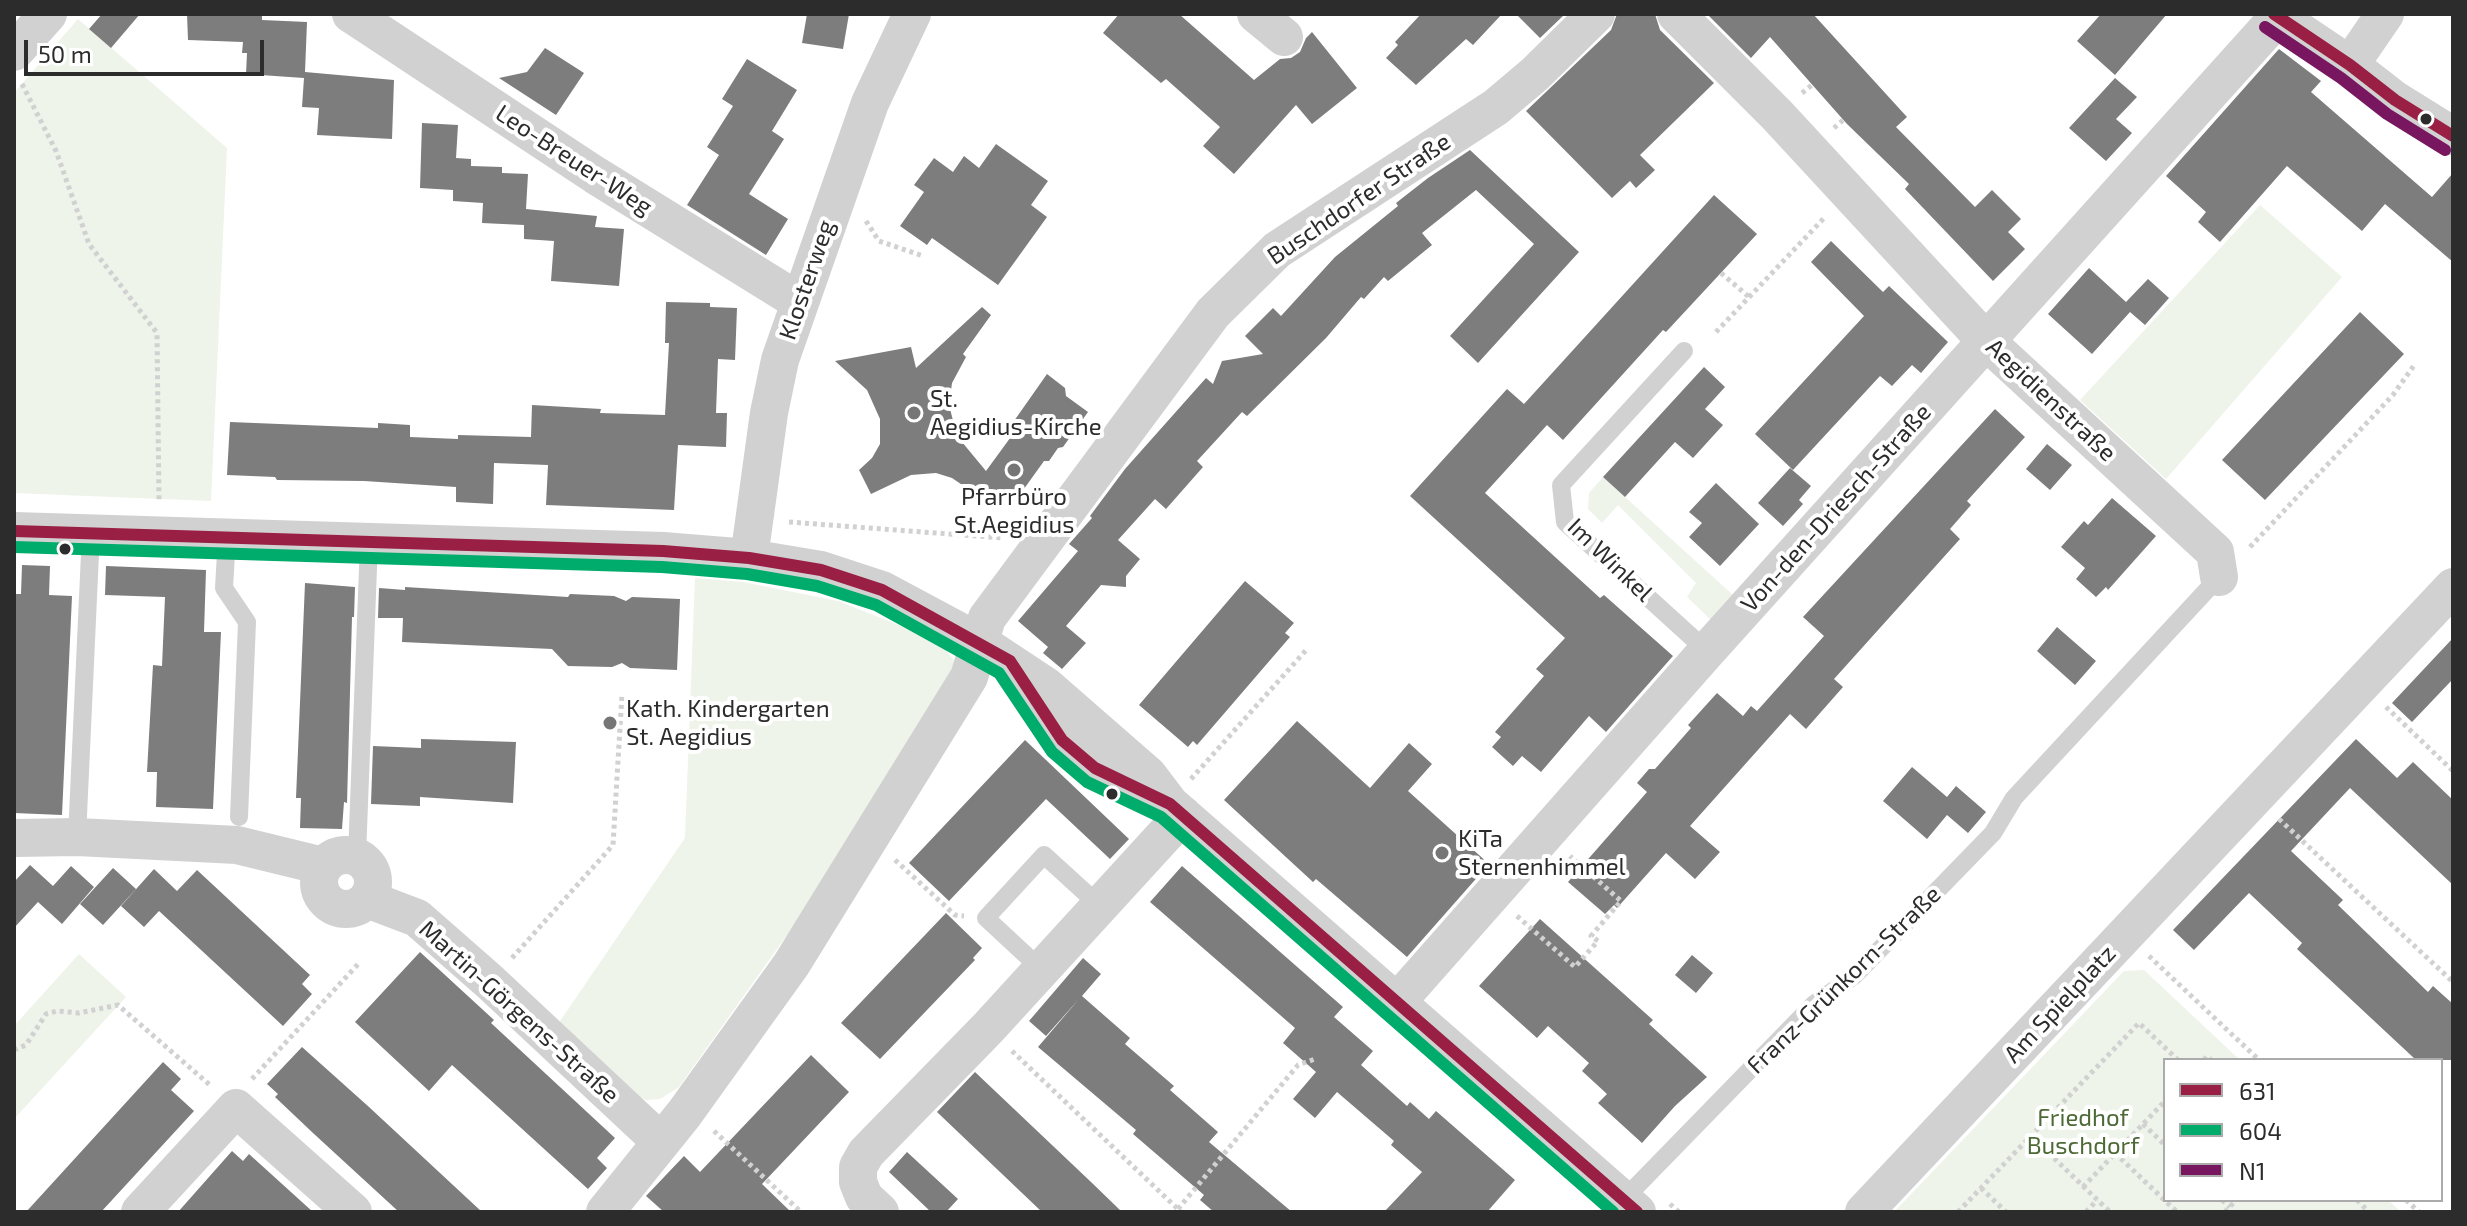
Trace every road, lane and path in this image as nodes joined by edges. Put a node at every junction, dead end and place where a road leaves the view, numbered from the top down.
1 (48, 14) edge
2 (351, 14) edge
3 (912, 14) edge
4 (1596, 14) edge
5 (1676, 14) edge
6 (2385, 14) edge
7 (2276, 16) edge
8 (2350, 65) junction
9 (18, 67) edge
10 (2453, 136) edge
11 (1849, 192) junction
12 (832, 207) junction
13 (923, 256) dead end
14 (1721, 273) dead end
15 (1749, 297) junction
16 (800, 302) junction
17 (1716, 332) dead end
18 (1986, 341) junction
19 (1684, 351) dead end
20 (2415, 364) dead end
21 (755, 518) junction
22 (14, 531) edge
23 (91, 532) junction
24 (158, 534) junction
25 (227, 536) junction
26 (1043, 539) junction
27 (369, 542) junction
28 (749, 558) junction
29 (2219, 577) junction
30 (2453, 587) edge
31 (1308, 648) dead end
32 (1707, 651) junction
33 (995, 652) junction
34 (2362, 684) junction
35 (622, 694) dead end
36 (2453, 771) edge
37 (2255, 797) junction
38 (1177, 810) junction
39 (239, 817) dead end
40 (1546, 835) junction
41 (77, 837) junction
42 (14, 838) edge
43 (871, 838) junction
44 (340, 861) junction
45 (1493, 895) junction
46 (1100, 906) junction
47 (986, 918) junction
48 (2126, 934) junction
49 (360, 962) dead end
50 (1042, 970) junction
51 (490, 982) junction
52 (2453, 982) edge
53 (1397, 1002) junction
54 (988, 1028) junction
55 (14, 1050) edge
56 (2176, 1058) edge
57 (2257, 1058) edge
58 (1315, 1059) dead end
59 (2163, 1103) edge
60 (233, 1105) junction
61 (689, 1107) junction
62 (2143, 1124) junction
63 (2031, 1136) junction
64 (661, 1142) junction
65 (2163, 1143) edge
66 (2115, 1153) junction
67 (2083, 1187) junction
68 (1981, 1188) junction
69 (2163, 1199) edge
70 (2097, 1200) junction
71 (1619, 1204) edge
72 (1180, 1210) edge
73 (140, 1212) edge
74 (353, 1212) edge
75 (605, 1212) edge
76 (801, 1212) edge
77 (880, 1212) edge
78 (1864, 1212) edge
79 (1958, 1212) edge
80 (2006, 1212) edge
81 (2086, 1212) edge
82 (2110, 1212) edge

1 - 9 street
2 - 16 street, Leo-Breuer-Weg
3 - 12 street, Klosterweg
4 - 26 street, Buschdorfer Straße
5 - 11 street, Aegidienstraße
6 - 8 street
7 - 8 street
7 - 18 street, Von-den-Driesch-Straße
8 - 10 street
9 - 24 path
11 - 15 path
11 - 18 street, Aegidienstraße
12 - 13 path
12 - 16 street, Klosterweg
14 - 15 path
15 - 17 path
16 - 21 street, Klosterweg
18 - 29 street, Aegidienstraße
18 - 32 street, Von-den-Driesch-Straße
19 - 32 lane, Im Winkel
20 - 29 path
21 - 26 path
21 - 28 street, Klosterweg
22 - 23 street
23 - 24 street
23 - 41 lane
24 - 25 street
25 - 27 street
25 - 39 lane
26 - 33 street, Buschdorfer Straße
27 - 28 street
27 - 44 lane, Martin-Görgens-Straße
28 - 33 street
29 - 71 lane, Franz-Grünkorn-Straße
30 - 34 street, Am Spielplatz
31 - 38 path
32 - 40 street, Von-den-Driesch-Straße
33 - 38 street
33 - 43 street, Buschdorfer Straße
34 - 36 path
34 - 37 street, Am Spielplatz
35 - 51 path
37 - 48 street, Am Spielplatz
37 - 52 path
38 - 46 street
38 - 53 street
40 - 45 street, Von-den-Driesch-Straße
40 - 45 path
41 - 42 street
41 - 44 street
43 - 47 path
43 - 61 street, Buschdorfer Straße
44 - 51 street, Martin-Görgens-Straße
45 - 53 street, Von-den-Driesch-Straße
46 - 47 lane
46 - 50 street
47 - 50 lane
48 - 57 path
48 - 78 street, Am Spielplatz
49 - 60 path
50 - 54 street
51 - 64 street, Martin-Görgens-Straße
53 - 71 street
54 - 72 path
54 - 77 street
55 - 60 path
56 - 63 path
58 - 72 path
59 - 62 path
60 - 73 street
60 - 74 street
61 - 64 street, Buschdorfer Straße
61 - 76 path
62 - 65 path
62 - 66 path
63 - 67 path
63 - 68 path
64 - 75 street, Buschdorfer Straße
66 - 67 path
66 - 69 path
67 - 70 path
68 - 79 path
68 - 80 path
70 - 81 path
70 - 82 path

